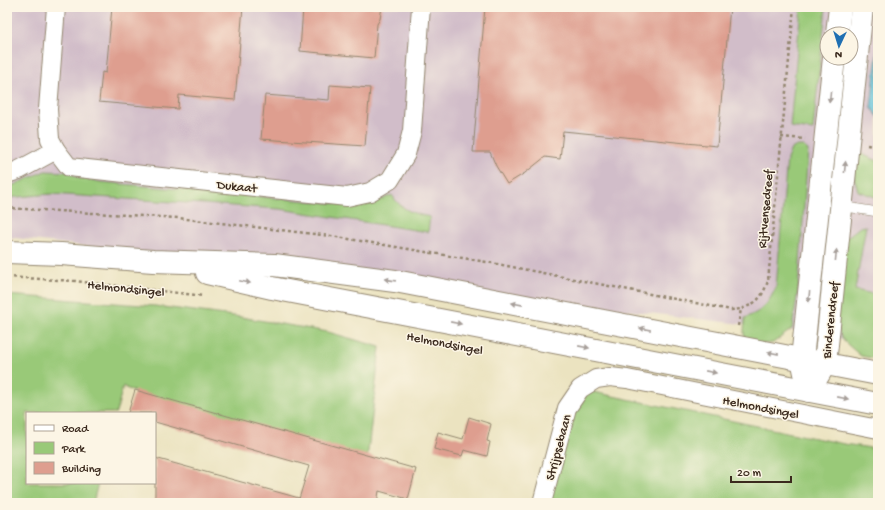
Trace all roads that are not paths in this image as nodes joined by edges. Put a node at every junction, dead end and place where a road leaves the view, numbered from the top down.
1 (56, 7) edge
2 (421, 7) edge
3 (840, 7) edge
4 (862, 7) edge
5 (838, 26) edge
6 (834, 66) edge
7 (56, 150) junction
8 (7, 174) edge
9 (830, 204) junction
10 (878, 212) edge
11 (7, 252) edge
12 (153, 261) junction
13 (802, 359) junction
14 (825, 364) junction
15 (878, 374) edge
16 (596, 379) joint
17 (809, 391) junction
18 (878, 404) edge
19 (878, 429) edge
20 (542, 503) edge

1 - 7 street, Dukaat
2 - 7 street, Dukaat
3 - 5 main road
9 -> 4 main road, Binderendreef
6 -> 9 main road, Binderendreef
7 - 8 street
9 - 10 lane
9 -> 13 main road, Binderendreef
14 -> 9 main road, Binderendreef
11 - 12 main road, Helmondsingel
13 -> 12 main road, Helmondsingel
12 -> 17 main road, Helmondsingel
13 - 14 main road, Helmondsingel
13 - 17 main road, Binderendreef
14 - 15 main road, Helmondsingel
14 - 17 main road, Binderendreef
16 - 19 street, Helmondsingel
16 - 20 street, Strijpsebaan
17 -> 18 main road, Helmondsingel

